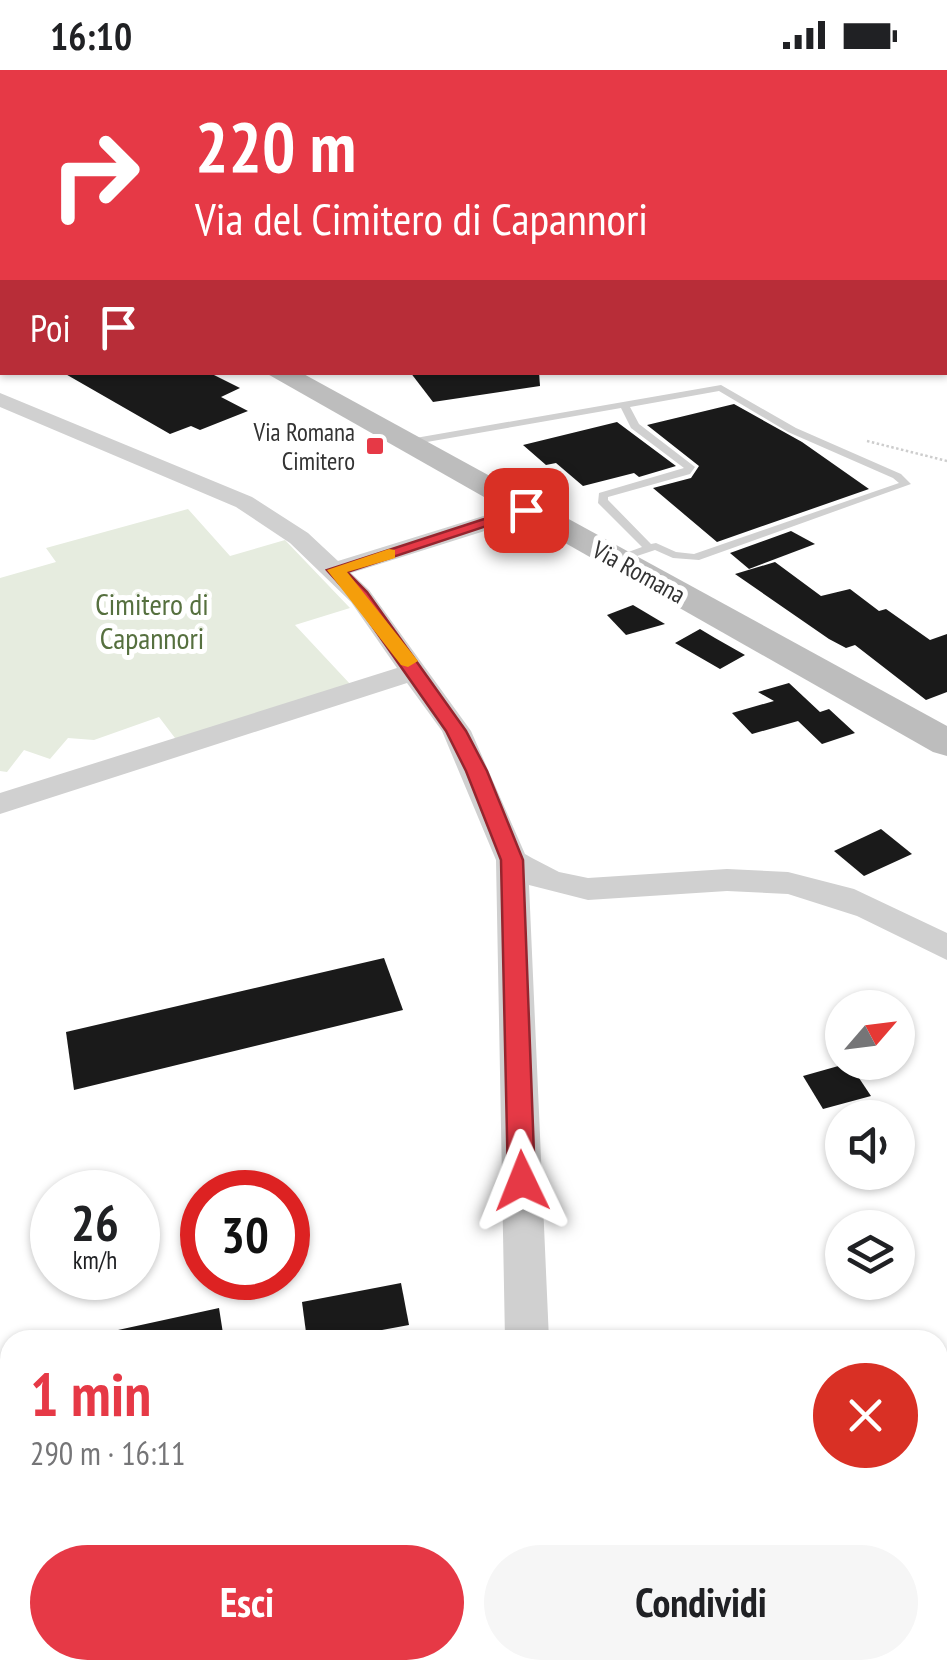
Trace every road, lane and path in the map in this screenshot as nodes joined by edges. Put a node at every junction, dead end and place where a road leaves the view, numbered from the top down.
1 (283, 375) edge
2 (0, 399) edge
3 (626, 407) junction
4 (862, 440) dead end
5 (404, 443) junction
6 (947, 460) edge
7 (526, 510) junction
8 (631, 553) junction
9 (336, 570) junction
10 (415, 670) junction
11 (947, 743) edge
12 (0, 804) edge
13 (512, 860) junction
14 (947, 948) edge
15 (527, 1330) edge

1 - 5 street, Via Romana
2 - 9 street
3 - 5 lane
3 - 8 lane
3 - 8 lane
4 - 6 path
5 - 7 street, Via Romana
7 - 8 street, Via Romana
7 - 9 street
8 - 11 street, Via Romana
9 - 10 street
10 - 12 street
10 - 13 street
13 - 14 street
13 - 15 street

